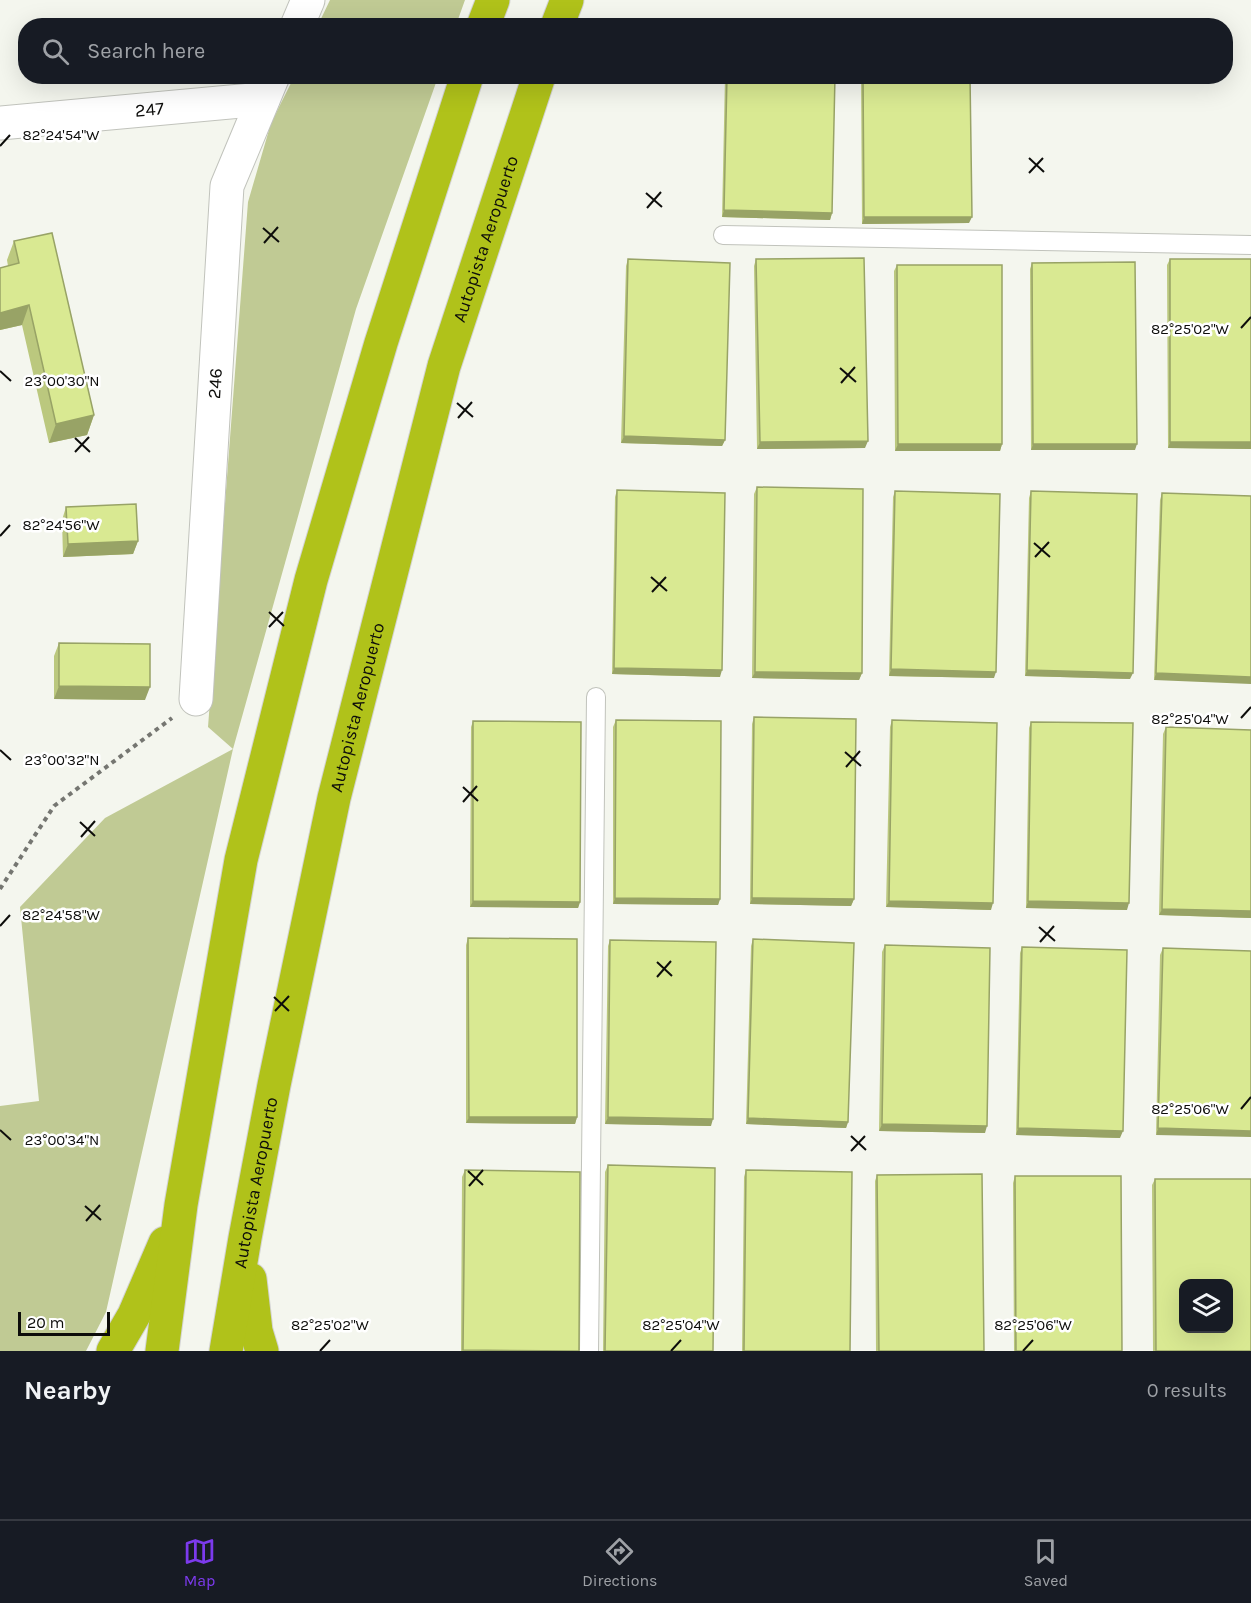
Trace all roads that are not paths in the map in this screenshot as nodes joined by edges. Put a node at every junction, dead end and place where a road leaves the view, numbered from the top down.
1 (308, 0) edge
2 (493, 0) edge
3 (567, 0) edge
4 (300, 18) edge
5 (486, 18) edge
6 (560, 18) edge
7 (463, 84) edge
8 (536, 84) edge
9 (268, 88) edge
10 (0, 123) edge
11 (723, 235) dead end
12 (1251, 245) edge
13 (596, 697) dead end
14 (196, 699) road end
15 (181, 1205) junction
16 (245, 1238) junction
17 (113, 1351) edge
18 (162, 1351) edge
19 (226, 1351) edge
20 (262, 1351) edge
21 (589, 1351) edge

1 - 4 street
2 - 5 highway
3 - 6 highway
7 - 15 highway
8 - 16 highway, Autopista Aeropuerto
9 - 10 street, 247
9 - 14 street, 246
11 - 12 lane
13 - 21 lane
15 - 17 highway
15 - 18 highway
16 - 19 highway, Autopista Aeropuerto
16 - 20 highway

